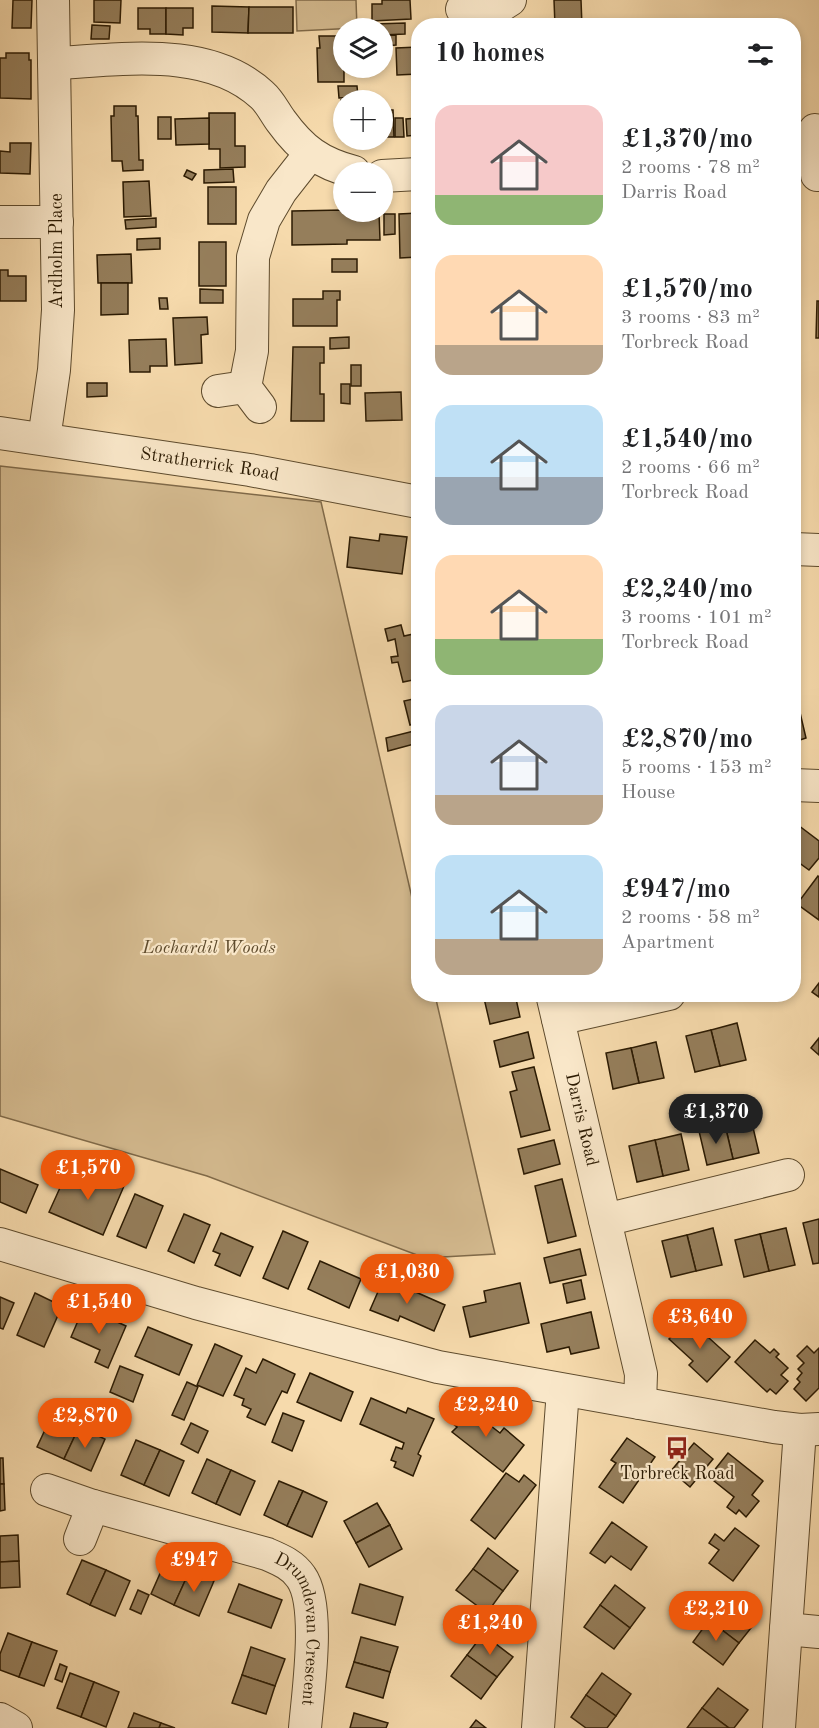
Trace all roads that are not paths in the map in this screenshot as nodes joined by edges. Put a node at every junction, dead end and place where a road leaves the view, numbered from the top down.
1 (53, 0) edge
2 (54, 63) junction
3 (310, 154) junction
4 (333, 166) edge
5 (411, 174) edge
6 (393, 175) edge
7 (0, 222) edge
8 (57, 222) junction
9 (241, 395) dead end
10 (0, 433) edge
11 (44, 439) junction
12 (411, 501) edge
13 (801, 549) edge
14 (819, 550) edge
15 (801, 785) edge
16 (819, 786) edge
17 (599, 1002) edge
18 (555, 1007) edge
19 (775, 1187) dead end
20 (604, 1220) junction
21 (0, 1244) edge
22 (563, 1390) junction
23 (640, 1403) junction
24 (809, 1430) edge
25 (47, 1490) dead end
26 (93, 1506) junction
27 (80, 1539) dead end
28 (786, 1629) junction
29 (819, 1632) edge
30 (0, 1719) edge
31 (16, 1728) edge
32 (305, 1728) edge
33 (538, 1728) edge
34 (779, 1728) edge

1 - 2 street, Ardholm Place
2 - 3 street
2 - 8 street, Ardholm Place
3 - 4 street
3 - 9 street
5 - 6 street
7 - 8 street
8 - 11 street, Ardholm Place
10 - 11 street, Stratherrick Road
11 - 12 street, Stratherrick Road
13 - 14 street
15 - 16 street
17 - 18 street, Darris Road
18 - 20 street, Darris Road
19 - 20 street
20 - 23 street, Darris Road
21 - 22 street
22 - 23 street
22 - 33 street
23 - 24 street
24 - 28 street
25 - 26 street, Drumdevan Crescent
26 - 27 street
26 - 32 street, Drumdevan Crescent
28 - 29 street
28 - 34 street
30 - 31 street

